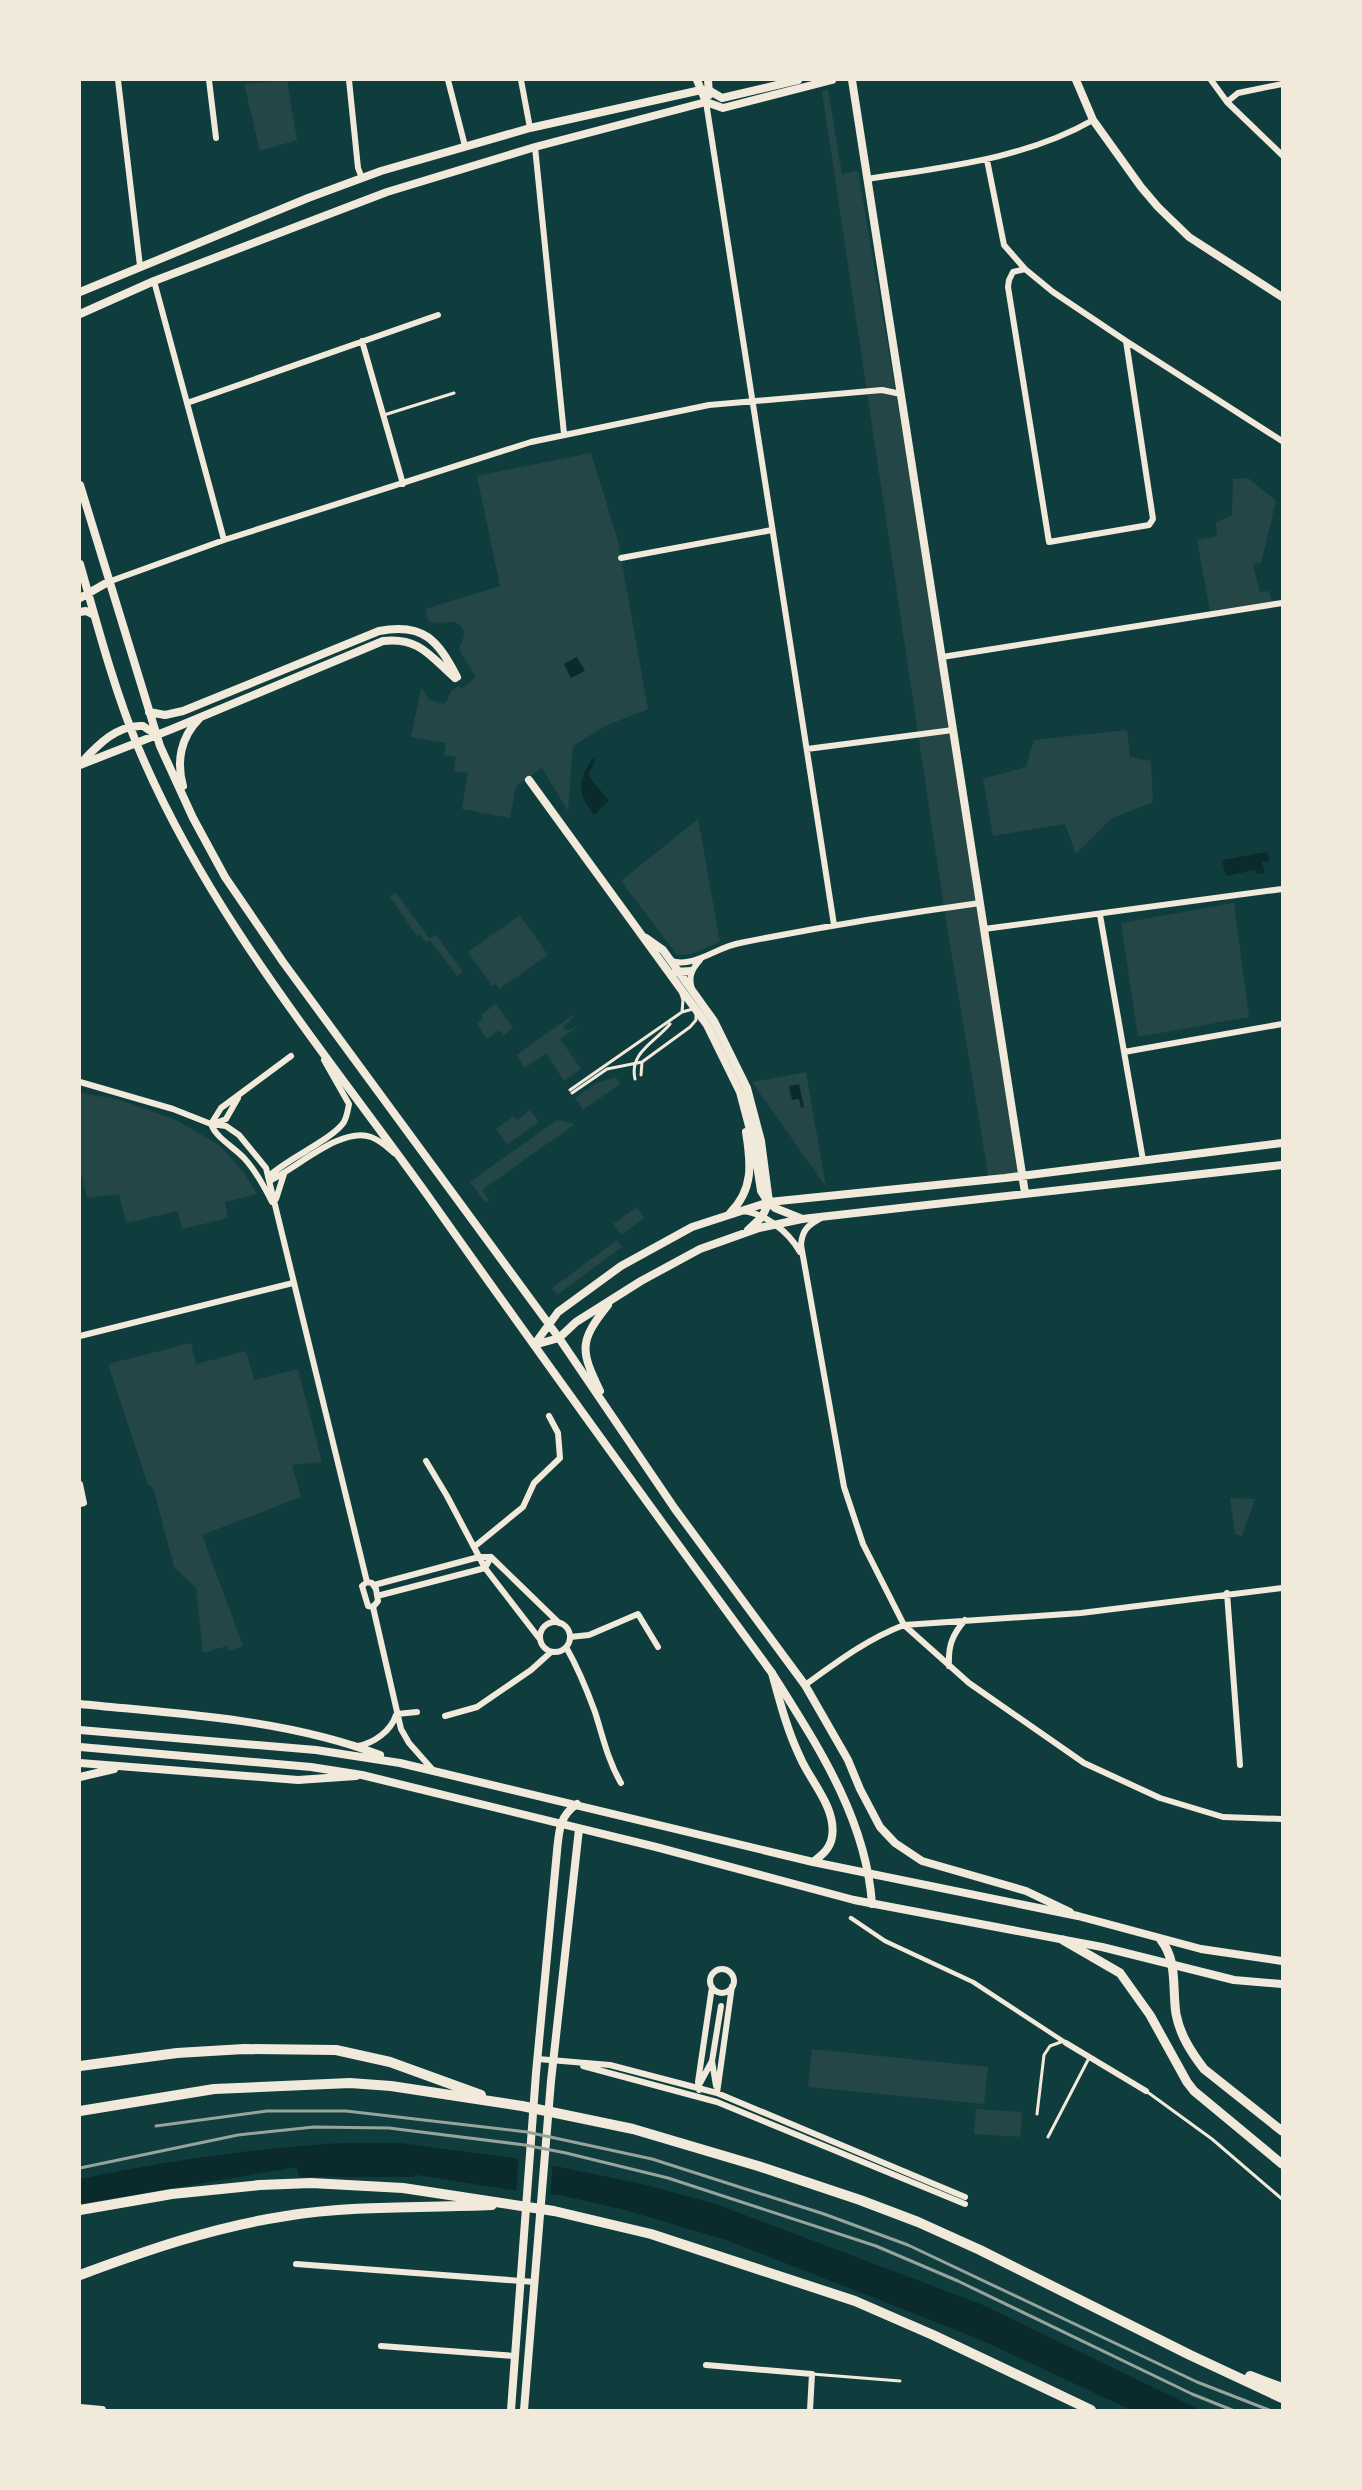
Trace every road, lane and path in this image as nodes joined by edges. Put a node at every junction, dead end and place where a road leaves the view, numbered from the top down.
1 (118, 80) edge
2 (209, 80) edge
3 (349, 80) edge
4 (448, 80) edge
5 (521, 80) edge
6 (697, 80) edge
7 (708, 80) edge
8 (798, 80) edge
9 (832, 80) edge
10 (852, 80) edge
11 (1076, 80) edge
12 (1211, 80) edge
13 (1282, 84) edge
14 (705, 90) junction
15 (706, 102) junction
16 (1227, 102) junction
17 (1093, 120) junction
18 (530, 128) junction
19 (216, 138) dead end
20 (465, 146) junction
21 (535, 147) junction
22 (1282, 155) edge
23 (987, 160) junction
24 (362, 178) junction
25 (868, 179) junction
26 (140, 266) junction
27 (1025, 269) junction
28 (154, 281) junction
29 (80, 292) edge
30 (1282, 297) edge
31 (80, 314) edge
32 (438, 315) dead end
33 (362, 341) junction
34 (1126, 341) junction
35 (454, 393) dead end
36 (902, 394) junction
37 (753, 402) junction
38 (187, 403) junction
39 (382, 416) junction
40 (564, 434) junction
41 (1282, 441) edge
42 (404, 484) junction
43 (80, 485) edge
44 (772, 530) junction
45 (224, 540) junction
46 (621, 558) dead end
47 (80, 564) edge
48 (108, 582) junction
49 (88, 595) junction
50 (80, 598) edge
51 (1282, 603) edge
52 (80, 612) edge
53 (94, 615) junction
54 (942, 657) junction
55 (149, 712) junction
56 (201, 717) junction
57 (130, 727) junction
58 (953, 730) junction
59 (156, 735) junction
60 (136, 744) junction
61 (807, 749) junction
62 (80, 765) edge
63 (529, 780) dead end
64 (193, 818) junction
65 (1282, 889) edge
66 (980, 903) junction
67 (1100, 915) junction
68 (834, 925) junction
69 (984, 929) junction
70 (646, 938) junction
71 (703, 958) junction
72 (671, 961) junction
73 (663, 967) junction
74 (691, 971) junction
75 (679, 972) junction
76 (692, 990) junction
77 (696, 1009) junction
78 (707, 1010) junction
79 (682, 1012) junction
80 (673, 1020) junction
81 (1282, 1024) edge
82 (315, 1043) junction
83 (1124, 1052) junction
84 (291, 1056) dead end
85 (642, 1062) junction
86 (634, 1065) junction
87 (641, 1075) dead end
88 (635, 1079) dead end
89 (80, 1082) edge
90 (242, 1093) junction
91 (741, 1095) junction
92 (211, 1124) junction
93 (1282, 1143) edge
94 (402, 1160) junction
95 (1143, 1160) junction
96 (262, 1162) junction
97 (1282, 1165) edge
98 (280, 1166) junction
99 (284, 1173) junction
100 (1022, 1176) junction
101 (270, 1178) junction
102 (262, 1183) junction
103 (1025, 1193) junction
104 (768, 1202) junction
105 (275, 1208) junction
106 (737, 1212) junction
107 (728, 1215) junction
108 (762, 1217) junction
109 (825, 1217) junction
110 (802, 1219) junction
111 (775, 1224) junction
112 (740, 1235) junction
113 (802, 1255) junction
114 (293, 1283) junction
115 (612, 1300) junction
116 (548, 1326) junction
117 (80, 1336) edge
118 (559, 1338) junction
119 (534, 1345) junction
120 (611, 1414) junction
121 (549, 1416) dead end
122 (426, 1461) dead end
123 (80, 1485) edge
124 (80, 1504) edge
125 (474, 1547) junction
126 (479, 1557) junction
127 (491, 1557) junction
128 (485, 1568) junction
129 (370, 1584) junction
130 (1282, 1587) edge
131 (1227, 1593) junction
132 (378, 1596) junction
133 (374, 1607) junction
134 (965, 1620) junction
135 (559, 1623) junction
136 (904, 1625) junction
137 (570, 1637) junction
138 (539, 1638) junction
139 (566, 1647) junction
140 (658, 1647) dead end
141 (551, 1652) junction
142 (950, 1666) junction
143 (772, 1673) junction
144 (805, 1685) junction
145 (80, 1704) edge
146 (417, 1712) dead end
147 (397, 1714) junction
148 (445, 1716) dead end
149 (80, 1730) edge
150 (358, 1746) junction
151 (80, 1747) edge
152 (80, 1763) edge
153 (400, 1763) junction
154 (1240, 1765) dead end
155 (130, 1767) junction
156 (432, 1769) junction
157 (362, 1775) junction
158 (80, 1777) edge
159 (621, 1783) dead end
160 (577, 1804) junction
161 (1282, 1820) edge
162 (560, 1823) junction
163 (579, 1829) junction
164 (813, 1862) junction
165 (870, 1874) junction
166 (872, 1904) junction
167 (1078, 1916) junction
168 (851, 1918) dead end
169 (1063, 1940) junction
170 (1161, 1940) junction
171 (1282, 1961) edge
172 (1173, 1965) junction
173 (1282, 1984) edge
174 (732, 1986) junction
175 (712, 1988) junction
176 (721, 2006) dead end
177 (1066, 2043) junction
178 (1089, 2058) junction
179 (538, 2059) junction
180 (553, 2061) junction
181 (712, 2061) junction
182 (574, 2063) junction
183 (80, 2066) edge
184 (697, 2088) junction
185 (1146, 2091) joint
186 (717, 2093) junction
187 (704, 2098) junction
188 (507, 2104) junction
189 (80, 2112) edge
190 (1036, 2114) dead end
191 (1282, 2131) edge
192 (1048, 2137) dead end
193 (1282, 2164) edge
194 (1282, 2199) edge
195 (516, 2204) junction
196 (80, 2210) edge
197 (296, 2264) dead end
198 (80, 2275) edge
199 (522, 2281) junction
200 (535, 2282) junction
201 (381, 2346) dead end
202 (1190, 2355) junction
203 (515, 2356) junction
204 (706, 2365) dead end
205 (812, 2374) junction
206 (900, 2381) dead end
207 (1282, 2388) edge
208 (1282, 2398) edge
209 (80, 2408) edge
210 (102, 2410) edge
211 (510, 2410) edge
212 (524, 2410) edge
213 (810, 2410) edge
214 (1091, 2410) edge

1 - 26 street
2 - 19 street
3 - 24 street
4 - 20 street
5 - 18 street
6 - 14 street
7 - 14 street
8 - 14 main road
9 - 15 main road
10 - 25 street
11 - 17 street
12 - 16 street
13 - 16 street
14 - 15 street
14 - 18 main road
15 - 21 main road
15 - 37 street
16 - 22 street
17 - 23 street
17 - 30 street
18 - 20 main road
20 - 24 main road
21 - 28 main road
21 - 40 street
23 - 25 street
23 - 27 street
24 - 26 main road
25 - 36 street
26 - 29 main road
27 - 34 street
27 - 34 street
28 - 31 main road
28 - 38 street
32 - 33 street
33 - 38 street
33 - 39 street
34 - 41 street
35 - 39 lane
36 - 37 street
36 - 54 street
37 - 40 street
37 - 44 street
38 - 45 street
39 - 42 street
40 - 42 street
42 - 45 street
43 - 48 street
44 - 46 street
44 - 61 street
45 - 48 street
47 - 49 street
48 - 49 street
48 - 55 street
49 - 50 street
49 - 53 street
51 - 54 street
52 - 53 street
53 - 57 street
54 - 58 street
55 - 56 street
55 - 59 street
56 - 59 street
56 - 64 street
57 - 59 street
57 - 60 street
57 - 62 street
58 - 61 street
58 - 66 street
59 - 60 street
59 - 64 street
60 - 62 street
60 - 82 street
61 - 68 street
63 - 70 street
64 - 116 street
65 - 67 street
66 - 68 street
66 - 69 street
67 - 69 street
67 - 83 street
68 - 71 street
69 - 100 street
70 - 72 street
70 - 73 street
71 - 72 street
71 - 74 street
72 - 75 street
73 - 75 street
73 - 77 street
73 - 79 lane
74 - 75 street
74 - 76 street
75 - 76 street
76 - 77 lane
76 - 78 street
77 - 78 lane
77 - 79 lane
77 - 85 lane
77 - 91 street
78 - 104 street
79 - 80 lane
80 - 86 lane
80 - 86 lane
81 - 83 street
82 - 94 street
82 - 98 street
83 - 95 street
84 - 90 street
85 - 86 lane
85 - 87 lane
86 - 88 lane
89 - 92 street
90 - 92 street
90 - 92 street
91 - 104 street
91 - 107 street
92 - 96 street
92 - 102 street
93 - 95 street
94 - 99 street
94 - 119 street
95 - 100 street
96 - 98 street
96 - 101 street
97 - 103 street
98 - 101 street
99 - 101 street
99 - 105 street
100 - 103 street
100 - 104 street
101 - 102 street
101 - 105 street
102 - 105 street
103 - 109 street
104 - 106 street
104 - 108 street
104 - 110 street
105 - 114 street
106 - 107 street
106 - 108 street
107 - 116 street
108 - 111 street
108 - 112 street
109 - 110 street
109 - 113 street
110 - 111 street
111 - 112 street
111 - 113 street
112 - 115 street
113 - 136 street
114 - 117 street
114 - 129 street
115 - 118 street
115 - 120 street
116 - 118 street
116 - 119 street
118 - 119 street
118 - 120 street
119 - 143 street
120 - 144 street
121 - 125 street
122 - 125 street
123 - 124 street
125 - 126 street
126 - 127 street
126 - 128 street
126 - 129 street
127 - 128 street
127 - 135 street
128 - 132 street
128 - 138 street
129 - 132 street
129 - 133 street
130 - 131 street
131 - 134 street
131 - 154 street
132 - 133 street
133 - 147 street
134 - 136 street
134 - 142 street
135 - 137 street
135 - 138 street
136 - 142 street
136 - 144 street
137 - 139 street
137 - 140 street
138 - 141 street
139 - 141 street
139 - 159 street
141 - 148 street
142 - 161 street
143 - 164 main road
143 - 165 street
144 - 167 street
145 - 150 main road
146 - 147 street
147 - 150 street
147 - 156 street
149 - 153 main road
150 - 153 main road
151 - 157 main road
152 - 155 main road
153 - 156 main road
155 - 157 main road
155 - 158 main road
156 - 160 main road
157 - 162 main road
160 - 162 street
160 - 164 main road
162 - 163 main road
162 - 179 street
163 - 166 main road
163 - 180 street
164 - 165 main road
165 - 166 street
165 - 167 main road
166 - 169 main road
167 - 170 main road
168 - 177 street
169 - 172 main road
169 - 193 main road
170 - 171 main road
170 - 172 main road
172 - 173 main road
172 - 191 main road
174 - 175 street
174 - 175 street
174 - 186 street
175 - 184 street
176 - 181 street
177 - 178 street
177 - 190 lane
178 - 185 street
178 - 192 lane
179 - 180 street
179 - 199 street
180 - 182 street
180 - 200 street
181 - 184 street
181 - 186 street
182 - 184 street
182 - 187 street
183 - 188 highway
184 - 186 street
184 - 187 street
185 - 194 lane
186 - 187 street
186 - 187 street
188 - 189 highway
188 - 202 highway
195 - 196 highway
195 - 198 highway
195 - 214 highway
197 - 199 street
199 - 200 street
199 - 203 street
200 - 212 street
201 - 203 street
202 - 207 highway
202 - 208 highway
203 - 211 street
204 - 205 street
205 - 206 lane
205 - 213 street
209 - 210 street

